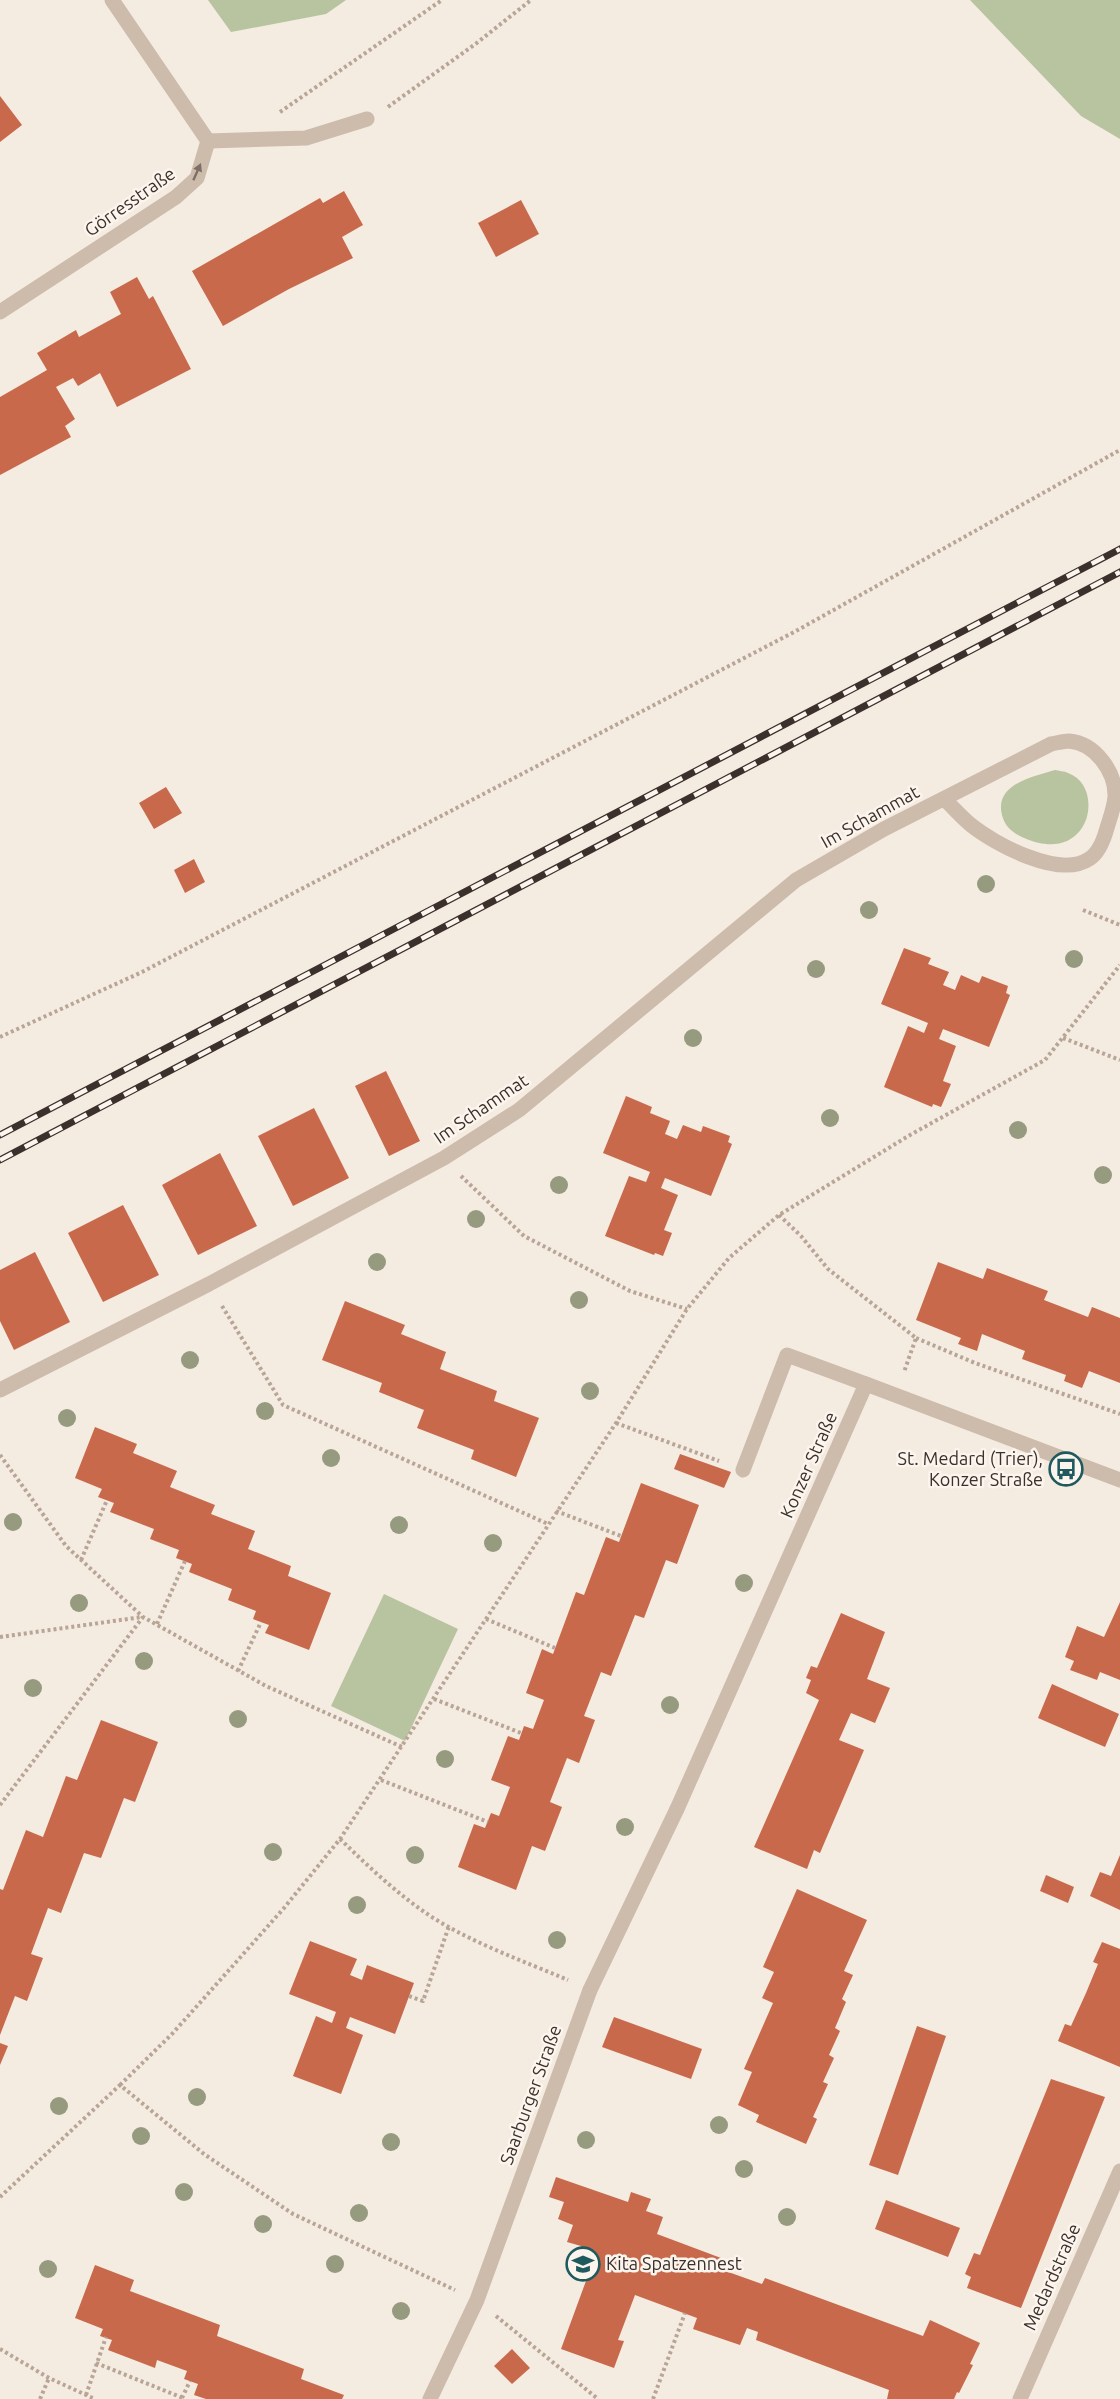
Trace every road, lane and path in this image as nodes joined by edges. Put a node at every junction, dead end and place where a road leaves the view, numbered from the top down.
1 (112, 0) edge
2 (442, 0) edge
3 (531, 0) edge
4 (275, 115) dead end
5 (368, 119) joint
6 (208, 141) junction
7 (0, 312) edge
8 (1120, 450) edge
9 (944, 799) junction
10 (1083, 910) dead end
11 (1120, 925) edge
12 (1120, 965) edge
13 (0, 1037) edge
14 (1063, 1038) junction
15 (1120, 1060) edge
16 (444, 1158) junction
17 (779, 1215) junction
18 (209, 1284) junction
19 (687, 1309) junction
20 (916, 1338) junction
21 (866, 1384) junction
22 (0, 1390) edge
23 (896, 1395) junction
24 (1120, 1414) edge
25 (616, 1423) junction
26 (0, 1455) edge
27 (743, 1470) joint
28 (1120, 1480) edge
29 (107, 1500) dead end
30 (556, 1511) junction
31 (548, 1524) junction
32 (621, 1536) dead end
33 (81, 1560) junction
34 (184, 1561) dead end
35 (143, 1617) junction
36 (486, 1619) junction
37 (261, 1622) dead end
38 (157, 1624) junction
39 (0, 1637) edge
40 (555, 1648) dead end
41 (238, 1671) junction
42 (434, 1699) junction
43 (521, 1734) dead end
44 (402, 1747) junction
45 (381, 1780) junction
46 (0, 1805) edge
47 (676, 1809) joint
48 (488, 1822) dead end
49 (340, 1839) junction
50 (449, 1926) junction
51 (590, 1990) junction
52 (409, 1996) dead end
53 (120, 2085) junction
54 (1120, 2171) edge
55 (0, 2198) edge
56 (477, 2300) junction
57 (685, 2313) dead end
58 (106, 2337) dead end
59 (0, 2349) edge
60 (96, 2363) junction
61 (49, 2378) junction
62 (190, 2381) dead end
63 (86, 2395) junction
64 (182, 2398) edge
65 (40, 2399) edge
66 (95, 2399) edge
67 (430, 2399) edge
68 (598, 2399) edge
69 (653, 2399) edge
70 (1020, 2399) edge

1 - 6 street
2 - 4 path
3 - 5 path
5 - 6 street
7 -> 6 street, Görresstraße
8 - 13 path
9 - 9 street, Im Schammat
9 - 16 street, Im Schammat
10 - 11 path
12 - 14 path
14 - 15 path
14 - 17 path
16 - 18 street, Im Schammat
16 - 19 path
17 - 19 path
17 - 20 path
18 - 22 street, Im Schammat
18 - 31 path
19 - 25 path
20 - 23 path
20 - 24 path
21 - 23 street
21 - 27 street
21 - 47 street, Konzer Straße
23 - 28 street
25 - 27 path
25 - 30 path
26 - 33 path
29 - 33 path
30 - 31 path
30 - 32 path
31 - 36 path
33 - 35 path
34 - 38 path
35 - 38 path
35 - 39 path
35 - 46 path
36 - 40 path
36 - 42 path
37 - 41 path
38 - 41 path
41 - 44 path
42 - 43 path
42 - 44 path
44 - 45 path
45 - 48 path
45 - 49 path
47 - 51 street, Saarburger Straße
49 - 50 path
49 - 53 path
50 - 51 path
50 - 52 path
51 - 56 street, Saarburger Straße
53 - 55 path
53 - 56 path
54 - 70 street, Medardstraße
56 - 67 street, Saarburger Straße
56 - 68 path
57 - 69 path
58 - 60 path
59 - 61 path
60 - 63 path
60 - 64 path
61 - 63 path
61 - 65 path
62 - 64 path
63 - 66 path

